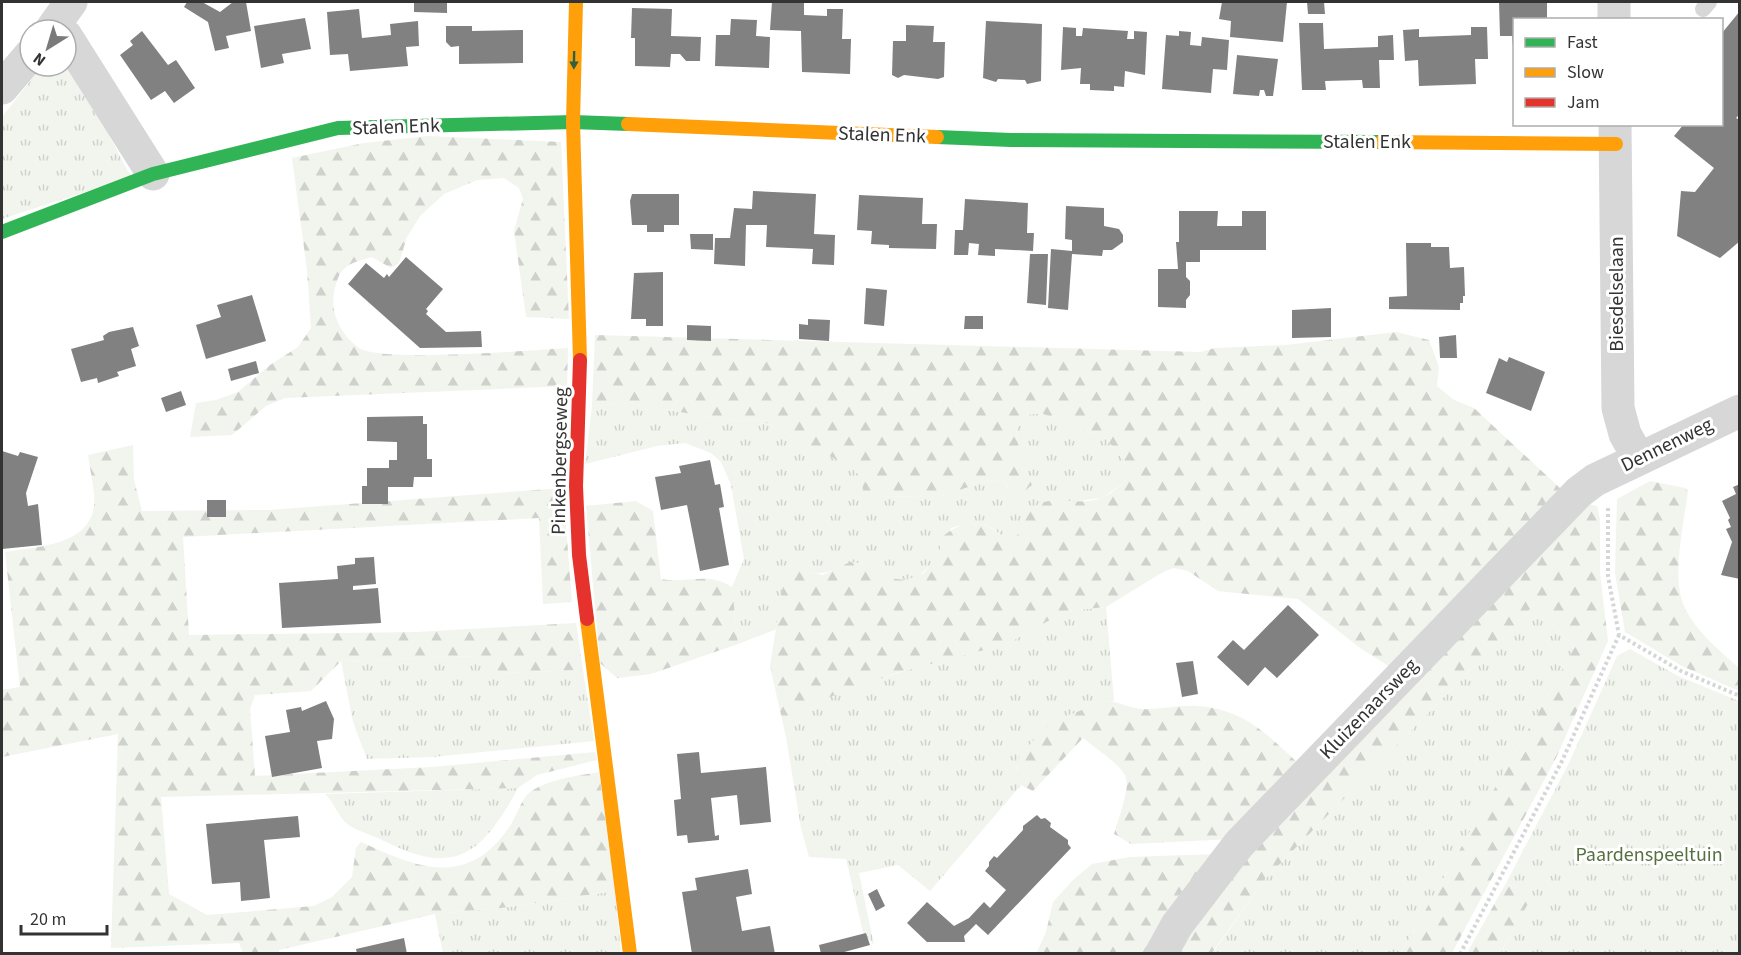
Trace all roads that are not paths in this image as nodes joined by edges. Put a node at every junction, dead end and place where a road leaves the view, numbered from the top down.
1 (576, 2) edge
2 (1614, 2) edge
3 (1614, 18) edge
4 (78, 52) edge
5 (18, 69) edge
6 (2, 88) edge
7 (573, 122) junction
8 (1616, 134) edge
9 (153, 174) junction
10 (2, 232) edge
11 (1740, 411) edge
12 (1639, 459) junction
13 (1595, 480) joint
14 (630, 954) edge
15 (1161, 954) edge

1 -> 7 street, Pinkenbergseweg
2 - 3 street
4 - 9 street
5 - 6 street
7 - 8 street, Stalen Enk
7 - 9 street, Stalen Enk
7 - 14 street, Pinkenbergseweg
8 - 12 street, Biesdelselaan
9 - 10 street, Stalen Enk
11 - 12 street, Dennenweg
12 - 13 street, Dennenweg
13 - 15 street, Kluizenaarsweg

